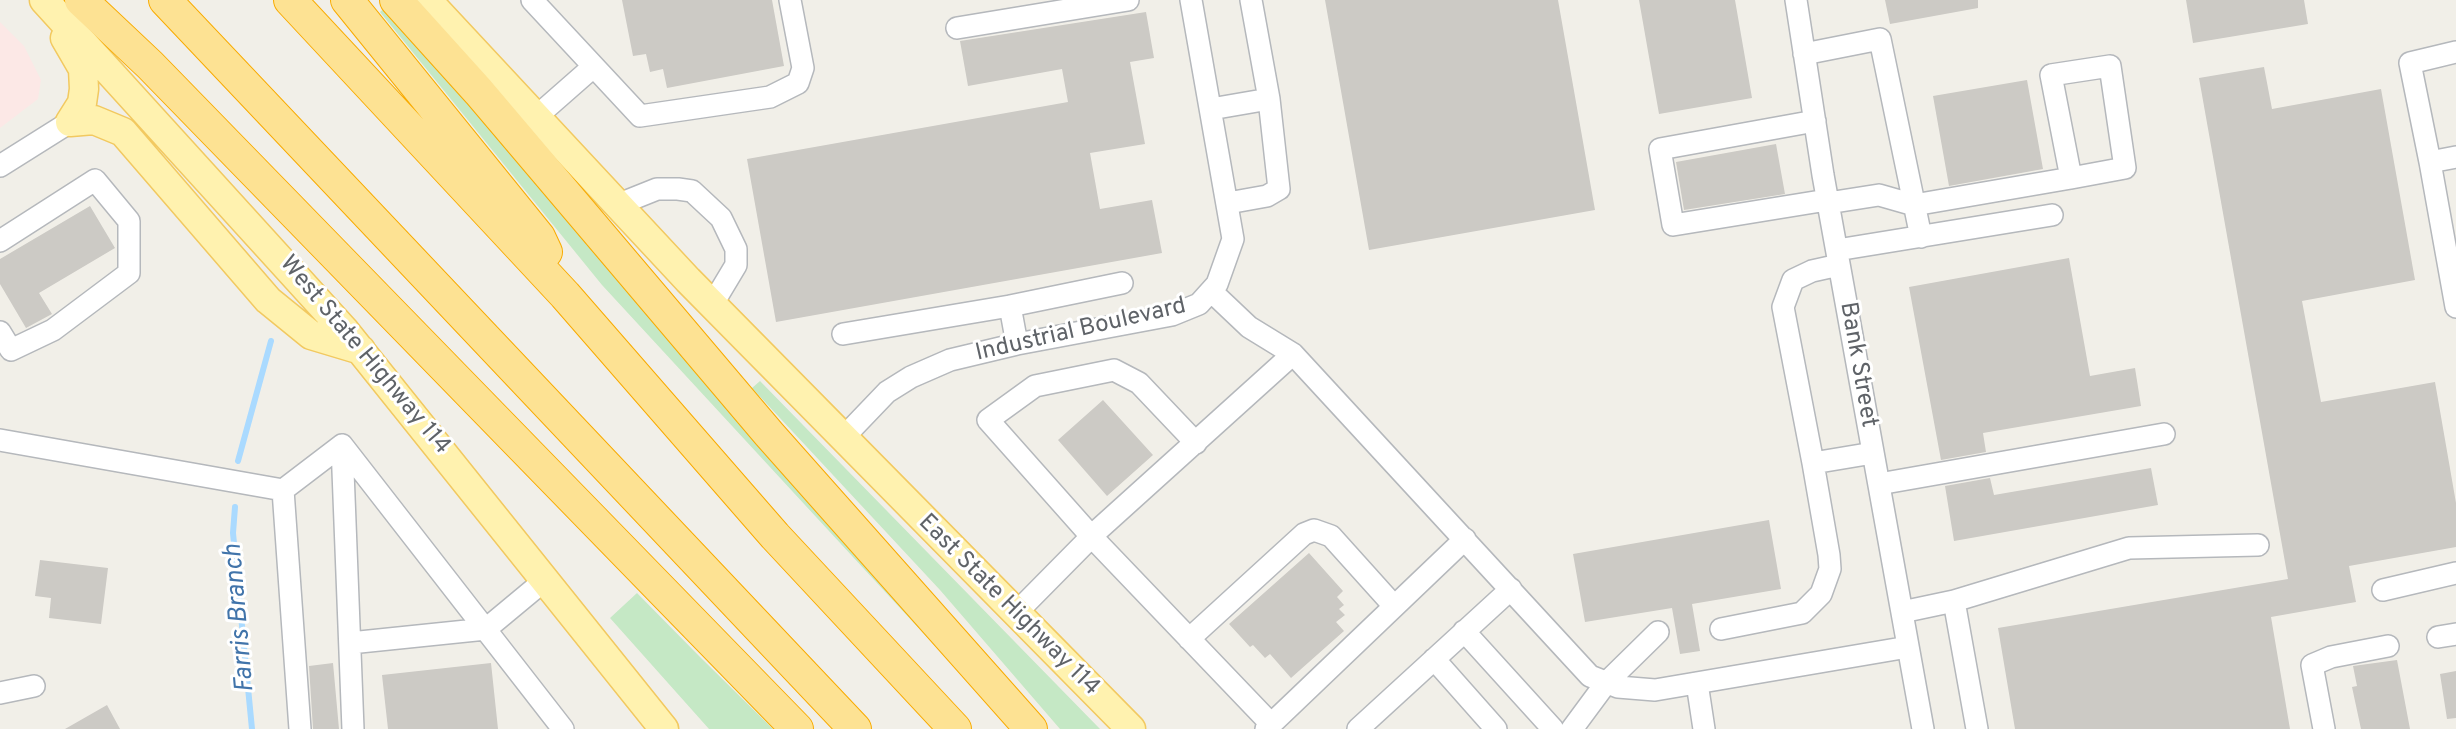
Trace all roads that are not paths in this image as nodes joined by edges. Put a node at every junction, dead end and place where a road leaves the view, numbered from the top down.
1 (44, 0) edge
2 (82, 0) edge
3 (166, 0) edge
4 (290, 0) edge
5 (347, 0) edge
6 (396, 0) edge
7 (427, 0) edge
8 (532, 0) edge
9 (790, 0) edge
10 (1128, 0) edge
11 (1191, 0) edge
12 (1251, 0) edge
13 (1796, 0) edge
14 (957, 28) dead end
15 (2456, 52) edge
16 (1804, 54) junction
17 (593, 67) junction
18 (1269, 99) junction
19 (1211, 109) junction
20 (536, 117) junction
21 (1815, 121) junction
22 (70, 122) junction
23 (2456, 157) edge
24 (2430, 162) junction
25 (0, 166) edge
26 (2071, 178) junction
27 (1828, 201) junction
28 (1228, 203) junction
29 (617, 205) junction
30 (1914, 205) junction
31 (2052, 215) dead end
32 (1921, 237) junction
33 (0, 241) edge
34 (1838, 258) junction
35 (1122, 283) dead end
36 (1211, 291) junction
37 (565, 295) junction
38 (712, 305) junction
39 (1010, 306) junction
40 (2456, 307) edge
41 (0, 332) edge
42 (843, 334) dead end
43 (1017, 344) junction
44 (361, 350) junction
45 (1293, 354) junction
46 (2164, 434) dead end
47 (842, 439) junction
48 (0, 440) edge
49 (1195, 443) junction
50 (342, 444) junction
51 (1873, 453) junction
52 (1813, 463) junction
53 (1879, 484) junction
54 (283, 490) junction
55 (1091, 536) junction
56 (1465, 539) junction
57 (2258, 545) dead end
58 (2456, 573) edge
59 (545, 580) junction
60 (1511, 589) junction
61 (2383, 590) dead end
62 (1954, 601) junction
63 (1394, 606) junction
64 (1902, 612) junction
65 (1016, 613) junction
66 (485, 629) junction
67 (1721, 629) dead end
68 (1464, 631) junction
69 (1658, 632) dead end
70 (1189, 639) junction
71 (349, 643) junction
72 (2389, 646) dead end
73 (1908, 647) junction
74 (1434, 659) junction
75 (1606, 683) junction
76 (1697, 683) junction
77 (34, 687) dead end
78 (0, 694) edge
79 (559, 726) edge
80 (1268, 726) edge
81 (300, 729) edge
82 (353, 729) edge
83 (664, 729) edge
84 (797, 729) edge
85 (855, 729) edge
86 (955, 729) edge
87 (1031, 729) edge
88 (1131, 729) edge
89 (1358, 729) edge
90 (1496, 729) edge
91 (1553, 729) edge
92 (1572, 729) edge
93 (1704, 729) edge
94 (1923, 729) edge
95 (1977, 729) edge
96 (2324, 729) edge

1 - 22 main road
1 - 44 main road, West State Highway 114
2 - 84 highway
3 - 85 highway
4 - 37 highway
5 - 37 highway
6 - 87 highway
7 - 20 main road
8 - 17 street
9 - 17 street
10 - 14 street
11 - 19 street, Industrial Boulevard
12 - 18 street
13 - 16 street, Bank Street
15 - 24 street
16 - 21 street, Bank Street
16 - 30 street
17 - 20 street
18 - 19 street
18 - 28 street
19 - 28 street, Industrial Boulevard
20 - 29 main road
21 - 27 street, Bank Street
21 - 27 street
22 - 25 street
22 - 44 main road
23 - 24 street
24 - 40 street
26 - 26 street
26 - 30 street
27 - 30 street
27 - 34 street, Bank Street
28 - 36 street, Industrial Boulevard
29 - 38 main road
29 - 38 street
30 - 32 street
31 - 32 street
32 - 34 street
33 - 41 street
34 - 51 street, Bank Street
34 - 52 street
35 - 39 street
36 - 43 street, Industrial Boulevard
36 - 45 street
37 - 86 highway
38 - 47 main road
39 - 42 street
39 - 43 street
43 - 47 street, Industrial Boulevard
44 - 59 main road, West State Highway 114
45 - 49 street
45 - 56 street
46 - 53 street
47 - 65 main road, East State Highway 114
48 - 54 street
49 - 55 street
49 - 55 street
50 - 54 street
50 - 66 street
50 - 71 street
51 - 52 street
51 - 53 street, Bank Street
52 - 67 street
53 - 64 street, Bank Street
54 - 81 street
55 - 65 street
55 - 70 street
56 - 60 street
56 - 63 street
57 - 62 street
58 - 61 street
59 - 66 street
59 - 83 main road, West State Highway 114
60 - 68 street
60 - 75 street
62 - 64 street
62 - 95 street
63 - 70 street
63 - 80 street
64 - 73 street, Bank Street
65 - 88 main road, East State Highway 114
66 - 71 street
66 - 79 street
68 - 74 street
68 - 91 street
69 - 75 street
70 - 80 street
71 - 82 street
72 - 96 street
73 - 76 street
73 - 94 street, Bank Street
74 - 89 street
74 - 90 street
75 - 76 street
75 - 92 street
76 - 93 street
77 - 78 street

